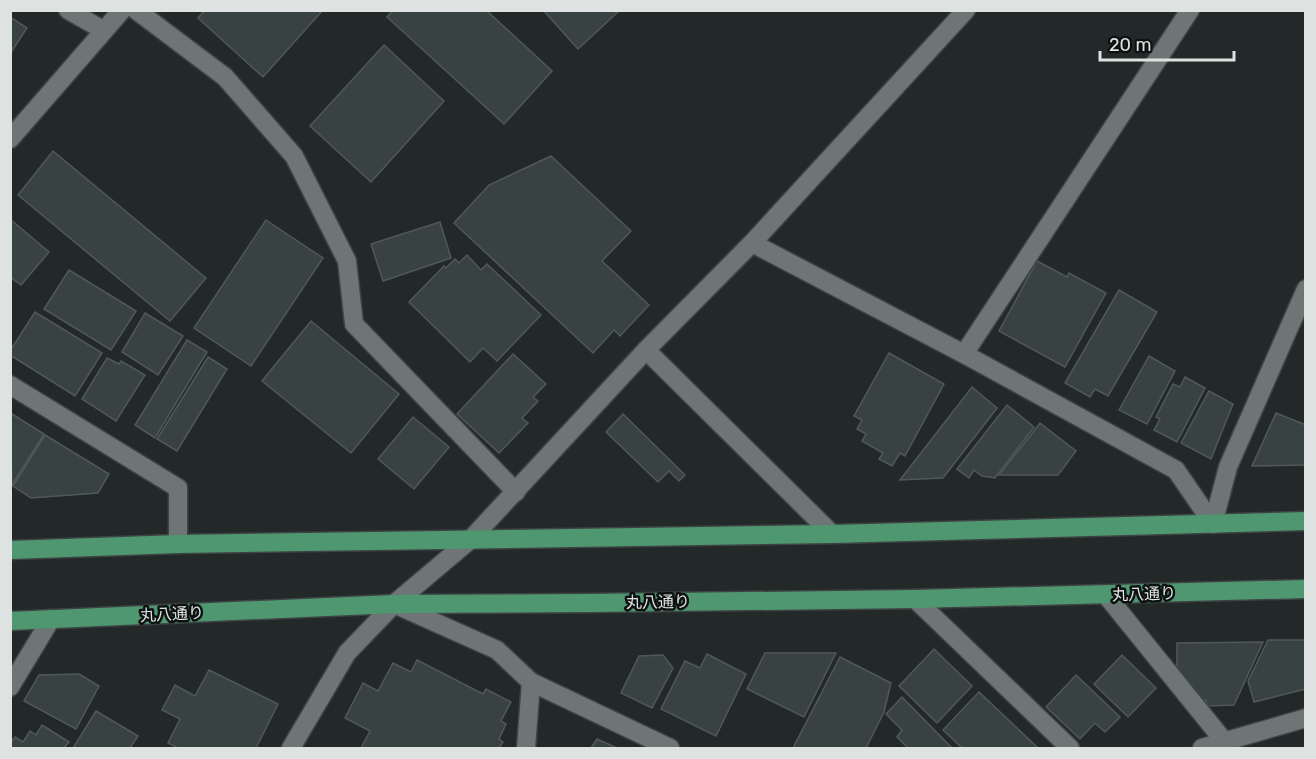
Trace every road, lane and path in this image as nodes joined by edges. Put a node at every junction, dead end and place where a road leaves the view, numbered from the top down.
1 (68, 10) edge
2 (122, 10) edge
3 (136, 10) edge
4 (1190, 10) edge
5 (965, 11) edge
6 (103, 30) junction
7 (10, 139) edge
8 (752, 243) junction
9 (1305, 289) edge
10 (646, 350) junction
11 (964, 354) junction
12 (10, 385) edge
13 (516, 492) junction
14 (1305, 521) edge
15 (1214, 524) junction
16 (832, 534) junction
17 (471, 539) junction
18 (178, 544) junction
19 (10, 550) edge
20 (1305, 589) edge
21 (1106, 595) junction
22 (915, 598) junction
23 (394, 604) junction
24 (51, 620) junction
25 (10, 621) edge
26 (531, 682) junction
27 (10, 687) edge
28 (1305, 718) edge
29 (1224, 741) junction
30 (291, 748) edge
31 (526, 748) edge
32 (670, 748) edge
33 (1070, 748) edge
34 (1202, 748) edge

1 - 6 street
2 - 6 street
3 - 13 street
4 - 11 street
5 - 8 street
6 - 7 street
8 - 10 street
8 - 11 street
9 - 15 street
10 - 13 street
10 - 16 street
11 - 15 street
12 - 18 street
13 - 17 street
14 - 15 main road
15 - 16 main road
16 - 17 main road
17 - 18 main road
17 - 23 street
18 - 19 main road
20 - 21 main road, 丸八通り
21 - 22 main road, 丸八通り
21 - 29 street
22 - 23 main road, 丸八通り
22 - 33 street
23 - 24 main road, 丸八通り
23 - 26 street
23 - 30 street
24 - 25 main road, 丸八通り
24 - 27 street
26 - 31 street
26 - 32 street
28 - 29 street
29 - 34 street

